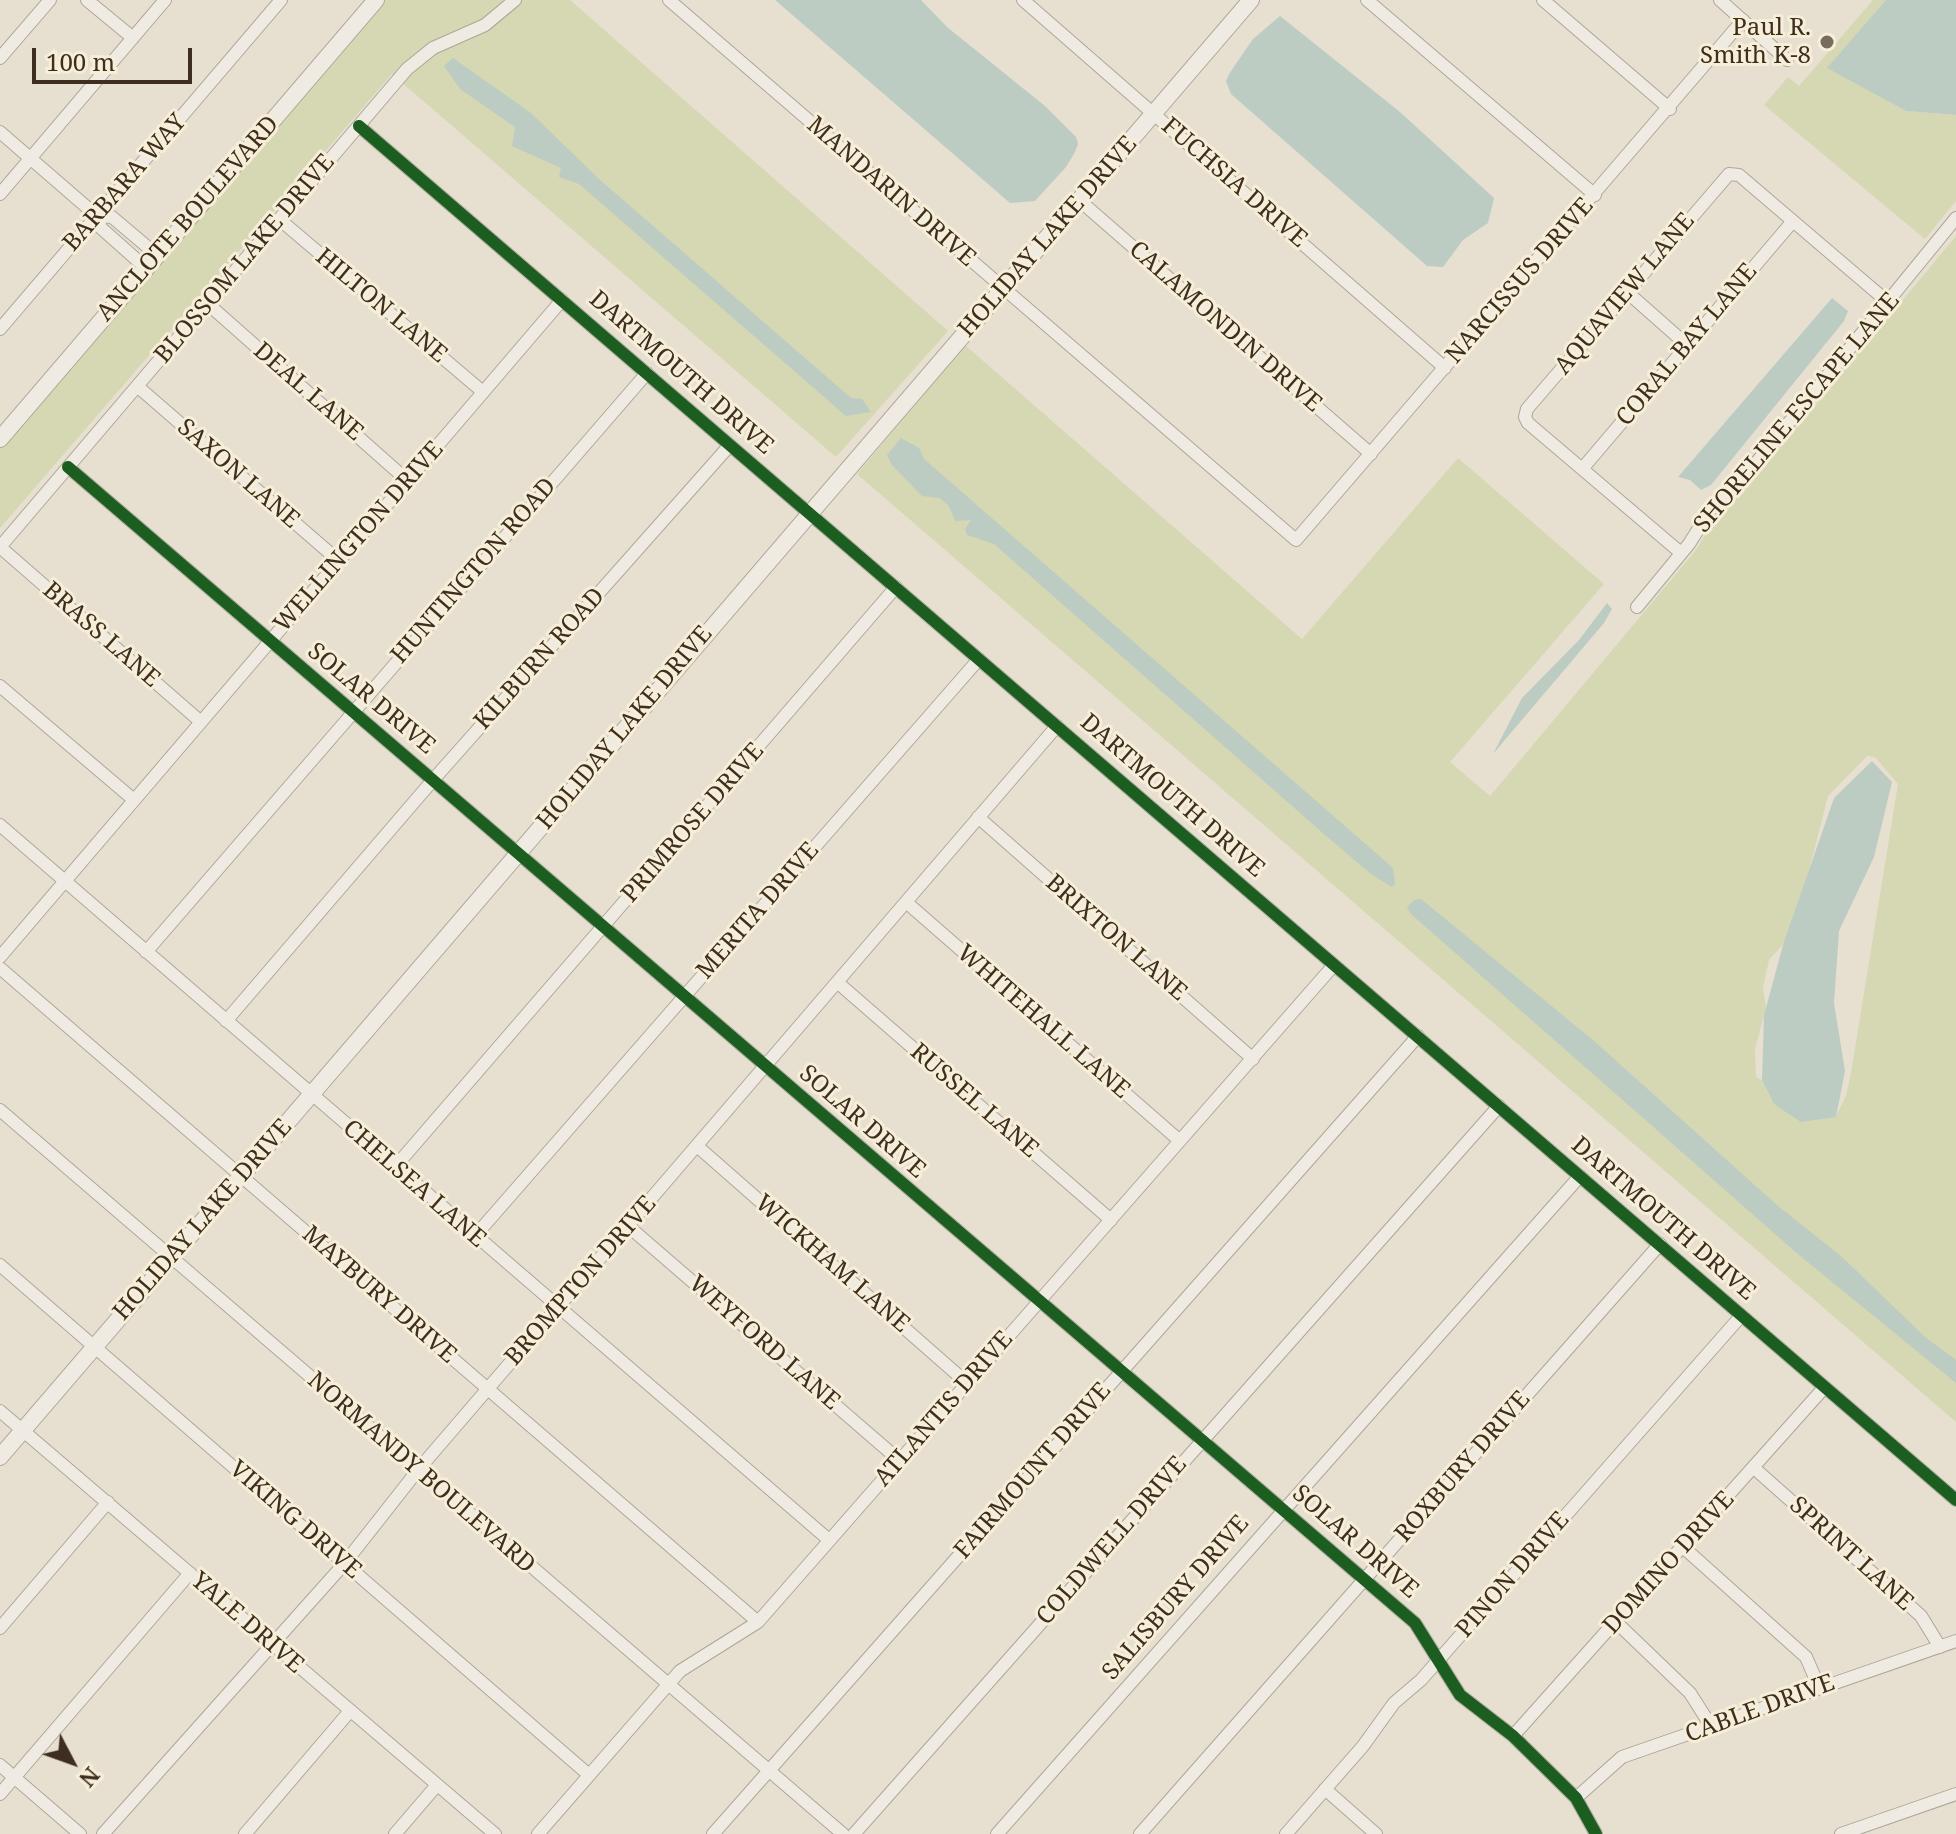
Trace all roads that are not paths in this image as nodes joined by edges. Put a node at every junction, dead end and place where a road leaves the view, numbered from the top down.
1 (50, 0) edge
2 (87, 0) edge
3 (165, 0) edge
4 (281, 0) edge
5 (376, 0) edge
6 (515, 0) edge
7 (669, 0) edge
8 (1023, 0) edge
9 (1251, 0) edge
10 (1367, 0) edge
11 (1543, 0) edge
12 (1720, 0) edge
13 (1743, 20) junction
14 (133, 38) junction
15 (0, 58) edge
16 (1787, 60) dead end
17 (1670, 109) junction
18 (1155, 114) junction
19 (359, 126) junction
20 (0, 132) edge
21 (30, 158) junction
22 (0, 194) edge
23 (1595, 195) junction
24 (1079, 200) junction
25 (97, 216) junction
26 (1956, 218) edge
27 (279, 219) junction
28 (1793, 221) junction
29 (152, 261) junction
30 (1002, 288) junction
31 (1627, 292) junction
32 (562, 300) junction
33 (1889, 303) junction
34 (208, 304) junction
35 (0, 329) edge
36 (1687, 345) junction
37 (1445, 368) junction
38 (647, 373) junction
39 (137, 386) junction
40 (483, 392) junction
41 (0, 439) edge
42 (730, 445) junction
43 (1371, 454) junction
44 (68, 467) junction
45 (1582, 469) junction
46 (408, 481) junction
47 (808, 512) junction
48 (1296, 540) joint
49 (0, 547) edge
50 (1681, 553) junction
51 (339, 561) junction
52 (896, 587) junction
53 (1637, 607) dead end
54 (270, 641) junction
55 (979, 659) junction
56 (0, 686) edge
57 (353, 711) junction
58 (201, 722) junction
59 (1057, 726) junction
60 (433, 780) junction
61 (134, 800) junction
62 (978, 817) junction
63 (0, 825) edge
64 (518, 853) junction
65 (65, 881) junction
66 (906, 902) junction
67 (603, 928) junction
68 (146, 952) junction
69 (0, 957) edge
70 (1334, 965) junction
71 (0, 968) edge
72 (837, 982) junction
73 (683, 997) junction
74 (226, 1021) junction
75 (1418, 1036) junction
76 (1253, 1059) junction
77 (764, 1067) junction
78 (311, 1094) junction
79 (1499, 1106) junction
80 (0, 1110) edge
81 (1180, 1141) junction
82 (697, 1146) junction
83 (395, 1167) junction
84 (241, 1176) junction
85 (1580, 1176) junction
86 (1111, 1220) junction
87 (628, 1226) junction
88 (475, 1236) junction
89 (1660, 1244) junction
90 (171, 1257) junction
91 (0, 1265) edge
92 (1038, 1302) junction
93 (558, 1308) junction
94 (1741, 1316) junction
95 (94, 1347) junction
96 (1121, 1370) junction
97 (967, 1383) junction
98 (488, 1389) junction
99 (1823, 1389) junction
100 (0, 1411) edge
101 (23, 1430) junction
102 (1202, 1440) junction
103 (0, 1457) edge
104 (899, 1460) junction
105 (1754, 1468) junction
106 (418, 1470) junction
107 (1956, 1500) edge
108 (108, 1502) junction
109 (1283, 1510) junction
110 (829, 1540) junction
111 (1683, 1547) junction
112 (344, 1564) junction
113 (190, 1573) junction
114 (1364, 1579) junction
115 (758, 1622) junction
116 (1616, 1622) junction
117 (0, 1628) edge
118 (1956, 1641) edge
119 (273, 1646) junction
120 (1940, 1647) junction
121 (1439, 1659) junction
122 (667, 1687) junction
123 (1819, 1687) junction
124 (350, 1711) junction
125 (1711, 1726) junction
126 (1513, 1736) junction
127 (0, 1765) edge
128 (769, 1771) junction
129 (589, 1775) junction
130 (14, 1777) junction
131 (437, 1785) junction
132 (1325, 1789) junction
133 (0, 1794) edge
134 (1956, 1794) edge
135 (1576, 1798) junction
136 (80, 1834) edge
137 (103, 1834) edge
138 (245, 1834) edge
139 (395, 1834) edge
140 (495, 1834) edge
141 (538, 1834) edge
142 (713, 1834) edge
143 (843, 1834) edge
144 (854, 1834) edge
145 (997, 1834) edge
146 (1140, 1834) edge
147 (1286, 1834) edge
148 (1376, 1834) edge
149 (1596, 1834) edge
150 (1841, 1834) edge

1 - 15 street
2 - 14 street
3 - 14 street
4 - 25 street, BARBARA WAY
5 - 29 street, ANCLOTE BOULEVARD
6 - 19 street, BLOSSOM LAKE DRIVE
7 - 30 street, MANDARIN DRIVE
8 - 18 street, FUCHSIA DRIVE
9 - 18 street, HOLIDAY LAKE DRIVE
10 - 23 street
11 - 17 street
12 - 13 street
13 - 16 street
13 - 17 street, NARCISSUS DRIVE
14 - 21 street
17 - 23 street, NARCISSUS DRIVE
18 - 24 street, HOLIDAY LAKE DRIVE
18 - 37 street, FUCHSIA DRIVE
19 - 27 street, BLOSSOM LAKE DRIVE
19 - 32 street, DARTMOUTH DRIVE
20 - 21 street
21 - 22 street
21 - 25 street
23 - 37 street, NARCISSUS DRIVE
24 - 30 street, HOLIDAY LAKE DRIVE
24 - 43 street, CALAMONDIN DRIVE
25 - 29 street
25 - 35 street, BARBARA WAY
26 - 33 street, SHORELINE ESCAPE LANE
27 - 34 street, BLOSSOM LAKE DRIVE
27 - 40 street, HILTON LANE
28 - 31 street, AQUAVIEW LANE
28 - 33 street, AQUAVIEW LANE
28 - 36 street, CORAL BAY LANE
29 - 41 street, ANCLOTE BOULEVARD
30 - 47 street, HOLIDAY LAKE DRIVE
30 - 48 street, MANDARIN DRIVE
31 - 36 street
31 - 45 street, AQUAVIEW LANE
32 - 38 street, DARTMOUTH DRIVE
32 - 40 street, WELLINGTON DRIVE
33 - 50 street, SHORELINE ESCAPE LANE
34 - 39 street, BLOSSOM LAKE DRIVE
34 - 46 street, DEAL LANE
36 - 45 street, CORAL BAY LANE
37 - 43 street, NARCISSUS DRIVE
38 - 42 street, DARTMOUTH DRIVE
38 - 57 street, HUNTINGTON ROAD
39 - 44 street, BLOSSOM LAKE DRIVE
39 - 51 street, SAXON LANE
40 - 46 street, WELLINGTON DRIVE
42 - 47 street, DARTMOUTH DRIVE
42 - 60 street, KILBURN ROAD
43 - 48 street, NARCISSUS DRIVE
44 - 49 street, BLOSSOM LAKE DRIVE
44 - 54 street, SOLAR DRIVE
45 - 50 street, AQUAVIEW LANE
46 - 51 street, WELLINGTON DRIVE
47 - 52 street, DARTMOUTH DRIVE
47 - 64 street, HOLIDAY LAKE DRIVE
49 - 58 street, BRASS LANE
50 - 53 street, SHORELINE ESCAPE LANE
51 - 54 street, WELLINGTON DRIVE
52 - 55 street, DARTMOUTH DRIVE
52 - 67 street, PRIMROSE DRIVE
54 - 57 street, SOLAR DRIVE
54 - 58 street, WELLINGTON DRIVE
55 - 59 street, DARTMOUTH DRIVE
55 - 73 street, MERITA DRIVE
56 - 61 street
57 - 60 street, SOLAR DRIVE
57 - 68 street, HUNTINGTON ROAD
58 - 61 street, WELLINGTON DRIVE
59 - 62 street, BROMPTON DRIVE
59 - 70 street, DARTMOUTH DRIVE
60 - 64 street, SOLAR DRIVE
60 - 74 street, KILBURN ROAD
61 - 65 street, WELLINGTON DRIVE
62 - 66 street, BROMPTON DRIVE
62 - 76 street, BRIXTON LANE
63 - 65 street, CHELSEA LANE
64 - 67 street, SOLAR DRIVE
64 - 78 street, HOLIDAY LAKE DRIVE
65 - 68 street, CHELSEA LANE
65 - 69 street, WELLINGTON DRIVE
66 - 72 street, BROMPTON DRIVE
66 - 81 street, WHITEHALL LANE
67 - 73 street, SOLAR DRIVE
67 - 83 street, PRIMROSE DRIVE
68 - 74 street, CHELSEA LANE
70 - 75 street, DARTMOUTH DRIVE
70 - 76 street, ATLANTIS DRIVE
71 - 84 street, MAYBURY DRIVE
72 - 77 street, BROMPTON DRIVE
72 - 86 street, RUSSEL LANE
73 - 77 street, SOLAR DRIVE
73 - 88 street, MERITA DRIVE
74 - 78 street, CHELSEA LANE
75 - 79 street, DARTMOUTH DRIVE
75 - 96 street, FAIRMOUNT DRIVE
76 - 81 street, ATLANTIS DRIVE
77 - 82 street, BROMPTON DRIVE
77 - 92 street, SOLAR DRIVE
78 - 83 street, CHELSEA LANE
78 - 84 street, HOLIDAY LAKE DRIVE
79 - 85 street, DARTMOUTH DRIVE
79 - 102 street, COLDWELL DRIVE
80 - 90 street, NORMANDY BOULEVARD
81 - 86 street, ATLANTIS DRIVE
82 - 87 street, BROMPTON DRIVE
82 - 97 street, WICKHAM LANE
83 - 88 street, CHELSEA LANE
84 - 90 street, HOLIDAY LAKE DRIVE
84 - 98 street, MAYBURY DRIVE
85 - 89 street, DARTMOUTH DRIVE
85 - 109 street, SALISBURY DRIVE
86 - 92 street, ATLANTIS DRIVE
87 - 93 street, BROMPTON DRIVE
87 - 104 street, WEYFORD LANE
88 - 93 street, CHELSEA LANE
89 - 94 street, DARTMOUTH DRIVE
89 - 114 street, ROXBURY DRIVE
90 - 95 street, HOLIDAY LAKE DRIVE
90 - 106 street, NORMANDY BOULEVARD
91 - 95 street, VIKING DRIVE
92 - 96 street, SOLAR DRIVE
92 - 97 street, ATLANTIS DRIVE
93 - 98 street, BROMPTON DRIVE
93 - 110 street, CHELSEA LANE
94 - 99 street, DARTMOUTH DRIVE
94 - 121 street, PINON DRIVE
95 - 101 street, HOLIDAY LAKE DRIVE
95 - 112 street, VIKING DRIVE
96 - 102 street, SOLAR DRIVE
96 - 128 street, FAIRMOUNT DRIVE
97 - 104 street, ATLANTIS DRIVE
98 - 106 street, BROMPTON DRIVE
98 - 115 street, MAYBURY DRIVE
99 - 105 street, DOMINO DRIVE
99 - 107 street, DARTMOUTH DRIVE
100 - 101 street, YALE DRIVE
101 - 103 street, HOLIDAY LAKE DRIVE
101 - 108 street, YALE DRIVE
102 - 109 street, SOLAR DRIVE
102 - 144 street, COLDWELL DRIVE
104 - 110 street, ATLANTIS DRIVE
105 - 111 street, DOMINO DRIVE
105 - 120 street, SPRINT LANE
106 - 112 street, BROMPTON DRIVE
106 - 122 street, NORMANDY BOULEVARD
108 - 113 street, YALE DRIVE
108 - 117 street
109 - 114 street, SOLAR DRIVE
109 - 145 street, SALISBURY DRIVE
110 - 115 street, ATLANTIS DRIVE
111 - 116 street, DOMINO DRIVE
111 - 123 street
112 - 119 street, BROMPTON DRIVE
112 - 129 street, VIKING DRIVE
113 - 119 street, YALE DRIVE
113 - 130 street
114 - 121 street, SOLAR DRIVE
114 - 146 street, ROXBURY DRIVE
115 - 122 street, ATLANTIS DRIVE
116 - 125 street
116 - 126 street, DOMINO DRIVE
118 - 120 street, CABLE DRIVE
119 - 124 street, YALE DRIVE
119 - 137 street, BROMPTON DRIVE
120 - 123 street, CABLE DRIVE
121 - 126 street, SOLAR DRIVE
121 - 132 street, PINON DRIVE
122 - 128 street, NORMANDY BOULEVARD
122 - 129 street, ATLANTIS DRIVE
123 - 125 street, CABLE DRIVE
124 - 131 street, YALE DRIVE
124 - 138 street
125 - 135 street, CABLE DRIVE
126 - 135 street, SOLAR DRIVE
127 - 130 street
128 - 142 street, FAIRMOUNT DRIVE
128 - 143 street, NORMANDY BOULEVARD
129 - 141 street, ATLANTIS DRIVE
130 - 133 street
130 - 136 street
131 - 139 street
131 - 140 street, YALE DRIVE
132 - 147 street, PINON DRIVE
132 - 148 street
134 - 150 street
135 - 149 street, SOLAR DRIVE

